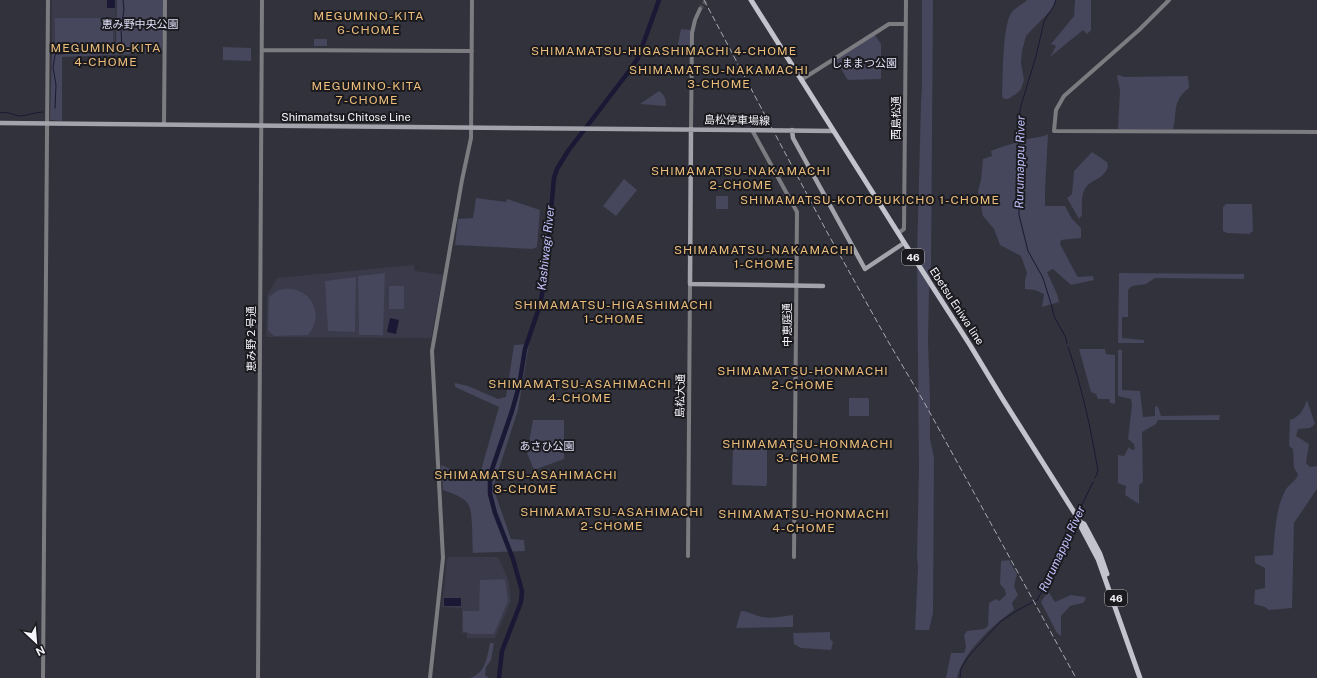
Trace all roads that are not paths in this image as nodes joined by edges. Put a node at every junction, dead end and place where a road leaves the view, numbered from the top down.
1 (48, 0) edge
2 (165, 0) edge
3 (262, 0) edge
4 (472, 0) edge
5 (750, 0) edge
6 (906, 0) edge
7 (1169, 0) edge
8 (700, 9) tunnel mouth
9 (905, 24) junction
10 (262, 50) junction
11 (472, 51) junction
12 (801, 80) junction
13 (0, 123) edge
14 (47, 123) junction
15 (164, 124) junction
16 (262, 125) junction
17 (471, 126) junction
18 (691, 128) junction
19 (752, 130) junction
20 (792, 130) junction
21 (833, 130) junction
22 (1317, 132) edge
23 (898, 233) junction
24 (904, 244) junction
25 (690, 284) junction
26 (797, 286) junction
27 (824, 286) dead end
28 (1080, 521) junction
29 (688, 556) dead end
30 (794, 557) dead end
31 (43, 678) edge
32 (258, 678) edge
33 (430, 678) edge
34 (1140, 678) edge
35 (1144, 678) edge

1 - 14 street
2 - 15 street
3 - 10 street, 恵み野２号通
4 - 11 street
5 - 12 main road, Ebetsu Eniwa line / 46
6 - 9 street, 西島松通
7 - 22 street
8 - 18 street
9 - 12 street
9 - 23 street, 西島松通
10 - 11 street
10 - 16 street, 恵み野２号通
11 - 17 street
12 - 21 main road, Ebetsu Eniwa line / 46
13 - 14 main road, Shimamatsu Chitose Line
14 - 15 main road, Shimamatsu Chitose Line
14 - 31 street
15 - 16 main road, Shimamatsu Chitose Line
16 - 17 main road, Shimamatsu Chitose Line
16 - 32 street, 恵み野２号通
17 - 18 main road, Shimamatsu Chitose Line
17 - 33 street
18 - 19 main road, 島松停車場線
18 - 25 main road, 島松停車場線
19 - 20 main road, 島松停車場線
19 - 26 street, 中恵庭通
20 - 21 main road, 島松停車場線
20 - 24 main road
21 - 23 main road, Ebetsu Eniwa line / 46
23 - 24 main road, Ebetsu Eniwa line / 46
24 - 28 main road, Ebetsu Eniwa line / 46
25 - 26 main road
25 - 29 street, 島松大通
26 - 27 main road
26 - 30 street, 中恵庭通
28 - 34 main road, Ebetsu Eniwa line / 46
28 - 35 main road, Ebetsu Eniwa line / 46

